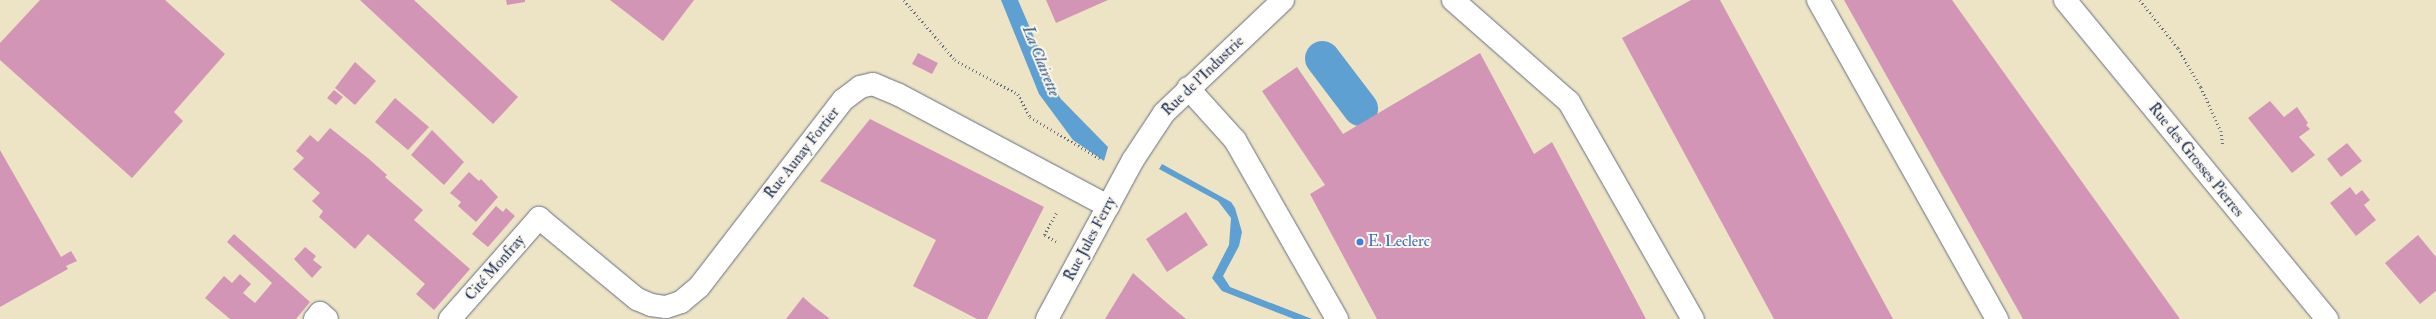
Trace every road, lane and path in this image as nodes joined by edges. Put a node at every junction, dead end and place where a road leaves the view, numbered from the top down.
1 (904, 0) edge
2 (1283, 0) edge
3 (1453, 0) edge
4 (1818, 0) edge
5 (2065, 0) edge
6 (2140, 0) edge
7 (1188, 88) junction
8 (2223, 149) dead end
9 (1133, 160) joint
10 (1107, 163) dead end
11 (1061, 206) dead end
12 (1108, 206) junction
13 (539, 218) joint
14 (1058, 242) dead end
15 (668, 313) edge
16 (315, 319) edge
17 (328, 319) edge
18 (450, 319) edge
19 (1048, 319) edge
20 (1337, 319) edge
21 (1693, 319) edge
22 (1997, 319) edge
23 (2327, 319) edge

1 - 10 path
2 - 7 street, Rue de l'Industrie
3 - 21 street
4 - 22 street
5 - 23 street, Rue des Grosses Pierres
6 - 8 path
7 - 9 street, Rue de l'Industrie
7 - 20 street
9 - 12 street, Rue Jules Ferry
11 - 14 path
12 - 15 street, Rue Aunay Fortier
12 - 19 street, Rue Jules Ferry
13 - 15 street, Rue Aunay Fortier
13 - 18 street, Cité Monfray
16 - 17 street

